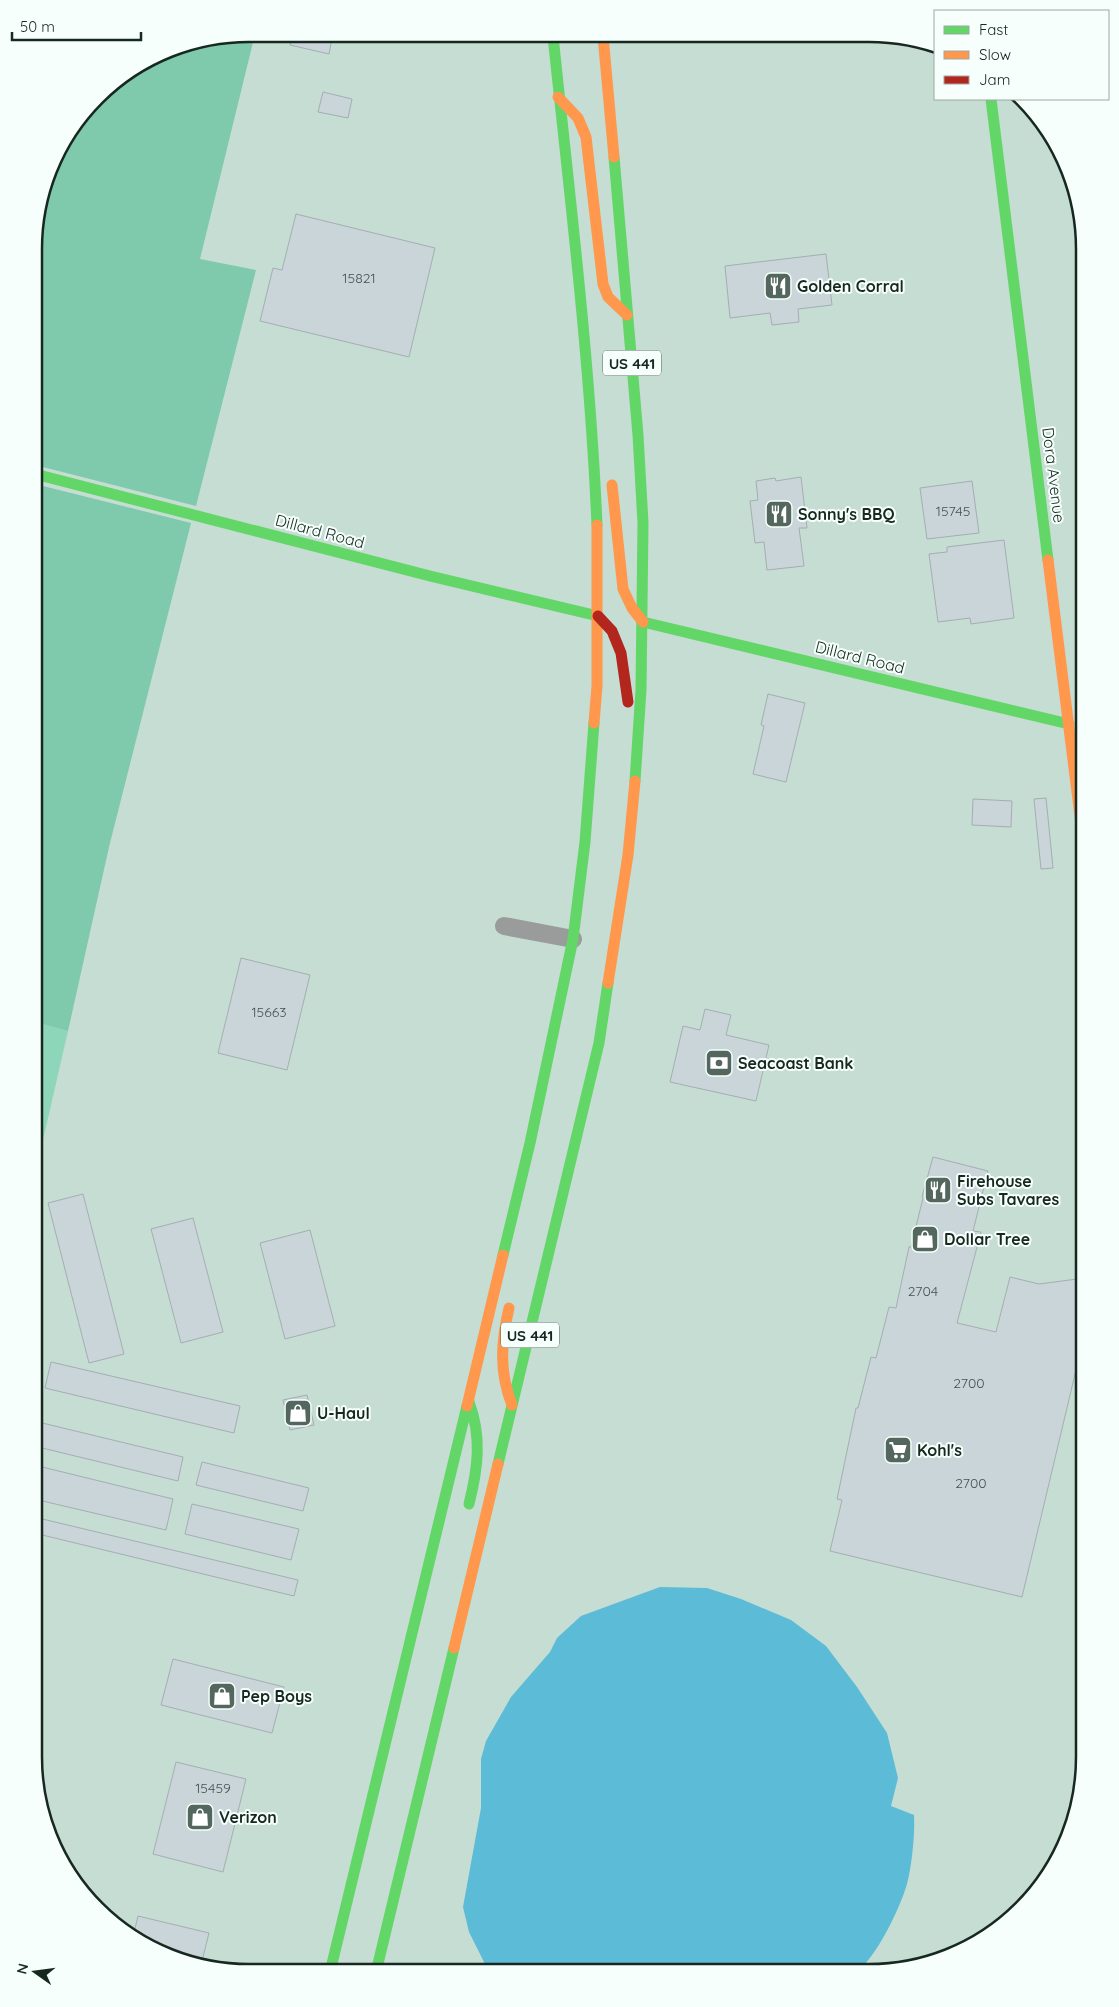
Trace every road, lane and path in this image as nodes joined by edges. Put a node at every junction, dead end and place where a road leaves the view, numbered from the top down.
1 (553, 42) edge
2 (604, 42) edge
3 (558, 97) junction
4 (991, 100) edge
5 (627, 315) junction
6 (594, 436) junction
7 (606, 446) dead end
8 (611, 472) dead end
9 (42, 476) edge
10 (598, 616) junction
11 (643, 622) junction
12 (1069, 724) junction
13 (637, 763) junction
14 (1076, 782) edge
15 (504, 926) dead end
16 (573, 939) junction
17 (530, 1143) junction
18 (535, 1168) dead end
19 (511, 1300) dead end
20 (468, 1401) junction
21 (512, 1406) junction
22 (467, 1515) dead end
23 (441, 1655) dead end
24 (446, 1681) junction
25 (332, 1964) edge
26 (378, 1964) edge

1 - 3 main road, US 441
2 - 5 main road, US 441
3 - 5 main road
3 - 6 main road, US 441
4 - 12 main road, Dora Avenue
5 - 11 main road, US 441
6 - 7 main road
6 - 10 main road, US 441
8 - 11 main road
9 - 10 main road, Dillard Road
10 - 13 main road
10 - 16 main road, US 441
11 - 12 main road, Dillard Road
11 - 13 main road, US 441
12 - 14 main road, Dora Avenue
13 - 21 main road, US 441
15 - 16 street
16 - 17 main road, US 441
17 - 18 main road
17 - 20 main road, US 441
19 - 21 main road
20 - 22 main road
20 - 25 main road, US 441
21 - 24 main road, US 441
23 - 24 main road
24 - 26 main road, US 441

